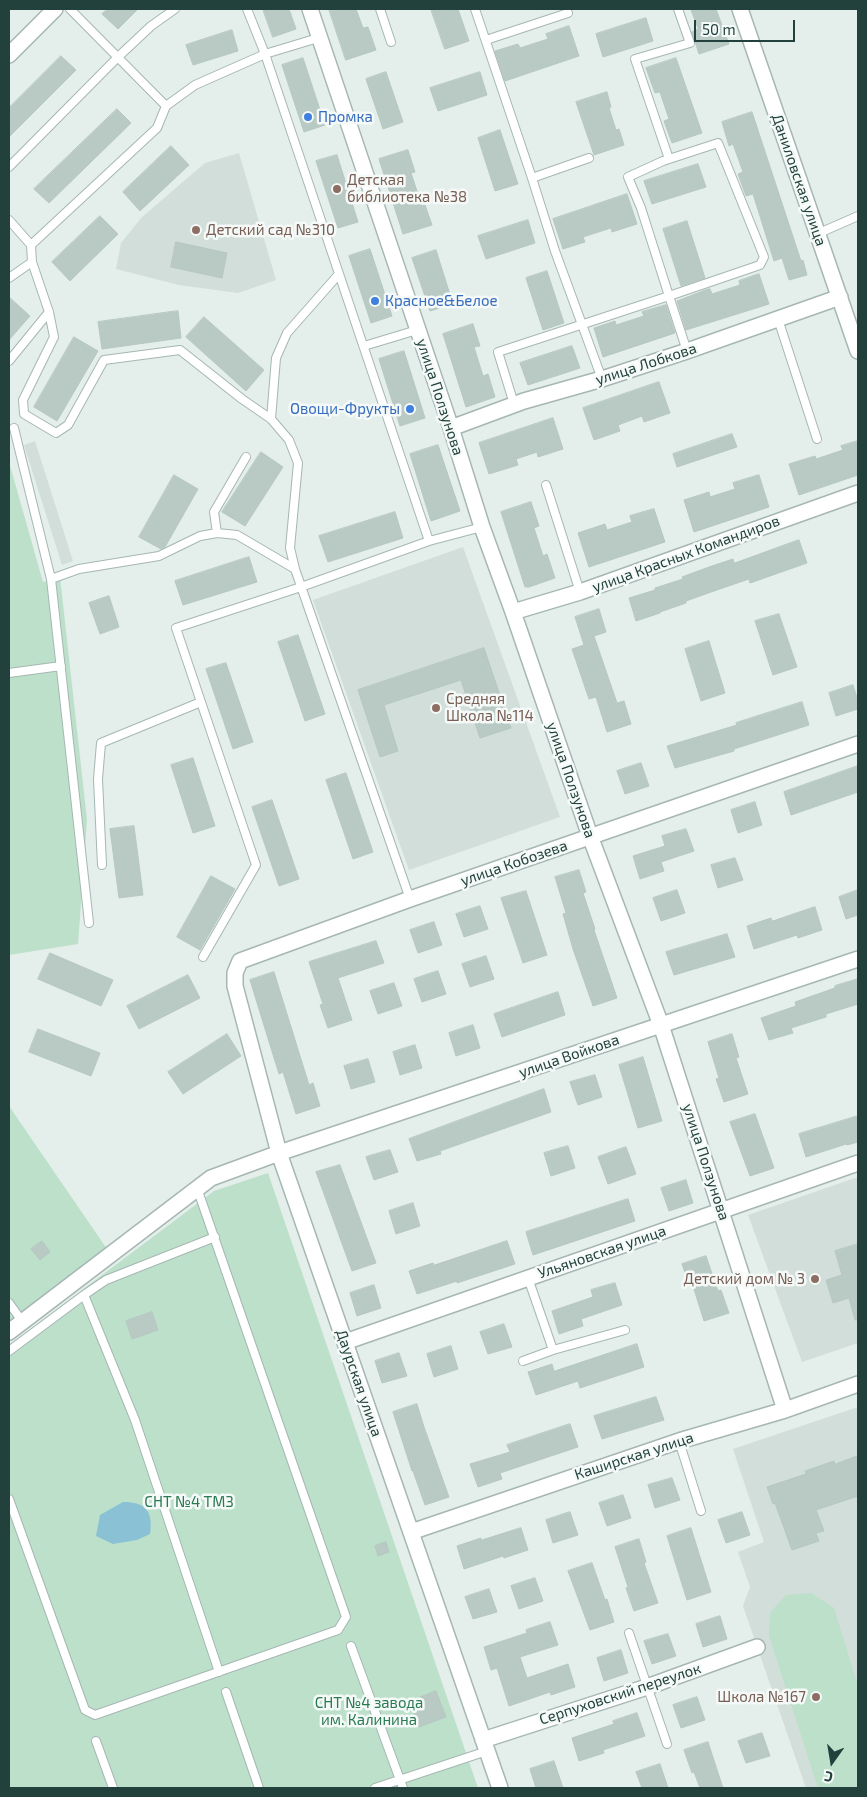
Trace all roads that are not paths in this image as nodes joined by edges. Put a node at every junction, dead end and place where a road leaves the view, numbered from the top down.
1 (55, 9) edge
2 (70, 9) edge
3 (175, 9) edge
4 (247, 9) edge
5 (310, 9) edge
6 (380, 9) edge
7 (475, 9) edge
8 (678, 9) edge
9 (740, 9) edge
10 (568, 13) dead end
11 (318, 38) junction
12 (486, 40) junction
13 (390, 42) dead end
14 (265, 54) junction
15 (9, 55) edge
16 (118, 57) junction
17 (166, 106) junction
18 (589, 158) dead end
19 (669, 159) junction
20 (9, 167) edge
21 (532, 178) junction
22 (858, 216) edge
23 (9, 220) edge
24 (817, 234) junction
25 (31, 245) junction
26 (32, 262) junction
27 (339, 274) junction
28 (9, 278) edge
29 (670, 296) junction
30 (840, 297) junction
31 (49, 312) junction
32 (778, 319) junction
33 (581, 324) junction
34 (417, 330) junction
35 (364, 346) junction
36 (687, 351) junction
37 (858, 352) edge
38 (9, 361) edge
39 (602, 379) junction
40 (514, 404) junction
41 (272, 419) junction
42 (14, 428) dead end
43 (451, 428) junction
44 (817, 438) dead end
45 (246, 457) dead end
46 (546, 485) dead end
47 (858, 493) edge
48 (482, 527) junction
49 (217, 533) junction
50 (429, 540) junction
51 (295, 569) junction
52 (51, 580) junction
53 (301, 587) junction
54 (580, 592) junction
55 (513, 612) junction
56 (60, 666) junction
57 (9, 673) edge
58 (201, 702) junction
59 (858, 744) edge
60 (590, 836) junction
61 (102, 864) dead end
62 (410, 899) junction
63 (89, 923) dead end
64 (203, 957) dead end
65 (858, 959) edge
66 (234, 973) joint
67 (661, 1025) junction
68 (279, 1152) junction
69 (858, 1163) edge
70 (197, 1188) junction
71 (721, 1210) junction
72 (215, 1237) junction
73 (528, 1278) junction
74 (84, 1295) junction
75 (9, 1303) edge
76 (22, 1321) junction
77 (625, 1330) dead end
78 (9, 1332) edge
79 (345, 1342) junction
80 (553, 1350) junction
81 (9, 1351) edge
82 (523, 1361) dead end
83 (858, 1384) edge
84 (784, 1410) junction
85 (679, 1441) junction
86 (9, 1499) edge
87 (701, 1511) dead end
88 (411, 1532) junction
89 (629, 1633) dead end
90 (351, 1646) dead end
91 (758, 1647) dead end
92 (219, 1672) junction
93 (647, 1687) junction
94 (226, 1692) dead end
95 (96, 1741) dead end
96 (667, 1744) dead end
97 (485, 1745) junction
98 (400, 1780) junction
99 (113, 1788) edge
100 (259, 1788) edge
101 (375, 1788) edge
102 (403, 1788) edge
103 (500, 1788) edge

1 - 15 street
2 - 16 lane
3 - 16 lane
4 - 14 lane
5 - 11 street, улица Ползунова
6 - 13 lane
7 - 12 lane
8 - 19 lane
9 - 24 street, Даниловская улица
10 - 12 lane
11 - 14 lane
11 - 34 street, улица Ползунова
12 - 21 lane
14 - 17 lane
14 - 27 lane
16 - 17 lane
16 - 20 lane
17 - 25 lane
18 - 21 lane
19 - 29 lane
19 - 29 lane
21 - 33 lane
22 - 24 lane
23 - 25 lane
24 - 30 street, Даниловская улица
25 - 26 lane
26 - 28 lane
26 - 31 lane
27 - 35 lane
27 - 41 lane
29 - 33 lane
29 - 36 lane
30 - 32 street, улица Лобкова
30 - 37 street, Даниловская улица
31 - 38 lane
31 - 41 lane
32 - 36 street, улица Лобкова
32 - 44 lane
33 - 39 lane
33 - 40 lane
34 - 35 lane
34 - 43 street, улица Ползунова
35 - 50 lane
36 - 39 street, улица Лобкова
39 - 40 street, улица Лобкова
40 - 43 street, улица Лобкова
41 - 51 lane
42 - 52 lane
43 - 48 street, улица Ползунова
45 - 49 lane
46 - 54 lane
47 - 54 street, улица Красных Командиров
48 - 50 lane
48 - 55 street, улица Ползунова
49 - 51 lane
49 - 52 lane
50 - 53 lane
51 - 53 lane
52 - 56 lane
53 - 58 lane
53 - 62 lane
54 - 55 street, улица Красных Командиров
55 - 60 street, улица Ползунова
56 - 57 lane
56 - 63 lane
58 - 61 lane
58 - 64 lane
59 - 60 street, улица Кобозева
60 - 62 street, улица Кобозева
60 - 67 street, улица Ползунова
62 - 66 street, улица Кобозева
65 - 67 street, улица Войкова
66 - 68 street, Даурская улица
67 - 68 street, улица Войкова
67 - 71 street, улица Ползунова
68 - 70 street, улица Войкова
68 - 79 street, Даурская улица
69 - 71 street, Ульяновская улица
70 - 72 lane
70 - 76 street, улица Войкова
71 - 73 street, Ульяновская улица
71 - 84 street, улица Ползунова
72 - 74 lane
72 - 92 lane
73 - 79 street, Ульяновская улица
73 - 80 lane
74 - 81 lane
74 - 92 lane
75 - 76 lane
76 - 78 street, улица Войкова
77 - 80 lane
79 - 88 street, Даурская улица
80 - 82 lane
83 - 84 street, Каширская улица
84 - 85 street, Каширская улица
85 - 87 lane
85 - 88 street, Каширская улица
86 - 92 lane
88 - 97 street, Даурская улица
89 - 93 lane
90 - 98 lane
91 - 93 street, Серпуховский переулок
93 - 96 lane
93 - 97 street, Серпуховский переулок
94 - 100 lane
95 - 99 lane
97 - 98 lane
97 - 103 street, Даурская улица
98 - 101 lane
98 - 102 lane

